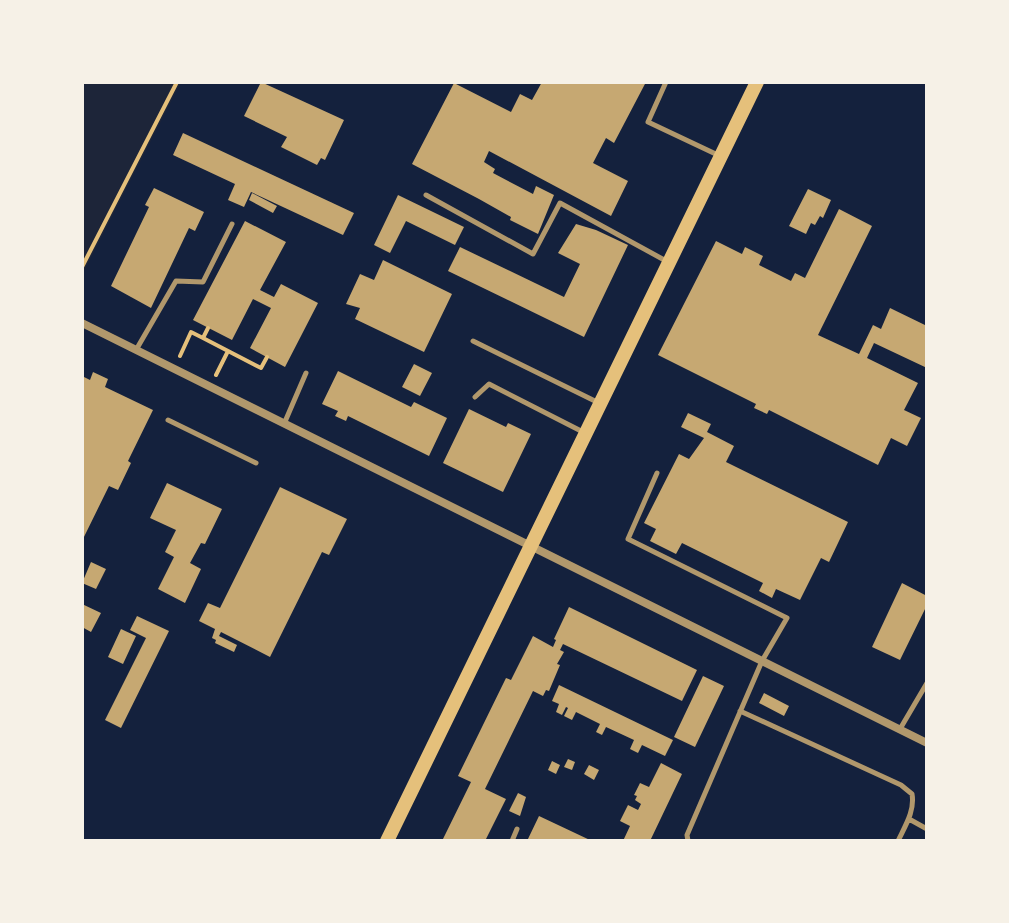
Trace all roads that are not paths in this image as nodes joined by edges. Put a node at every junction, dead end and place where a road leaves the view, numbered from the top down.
1 (666, 82) edge
2 (757, 82) edge
3 (721, 156) junction
4 (426, 195) dead end
5 (232, 224) dead end
6 (669, 263) junction
7 (82, 323) edge
8 (473, 341) dead end
9 (136, 350) junction
10 (306, 373) dead end
11 (475, 397) dead end
12 (600, 403) junction
13 (168, 420) dead end
14 (283, 425) junction
15 (585, 433) junction
16 (256, 463) dead end
17 (657, 473) dead end
18 (530, 547) junction
19 (762, 661) junction
20 (927, 683) edge
21 (740, 711) junction
22 (900, 729) junction
23 (927, 743) edge
24 (909, 819) junction
25 (517, 829) dead end
26 (927, 829) edge
27 (387, 841) edge
28 (512, 841) edge
29 (688, 841) edge
30 (898, 841) edge

1 - 3 lane
2 - 3 main road
3 - 6 main road
4 - 6 lane
5 - 9 lane
6 - 12 main road
7 - 9 street
8 - 12 lane
9 - 14 street
10 - 14 lane
11 - 15 lane
12 - 15 main road
13 - 16 lane
14 - 18 street
15 - 18 main road
17 - 19 lane
18 - 19 street
18 - 27 main road
19 - 21 lane
19 - 22 street
20 - 22 lane
21 - 24 lane
21 - 29 lane
22 - 23 street
24 - 26 lane
24 - 30 lane
25 - 28 lane

